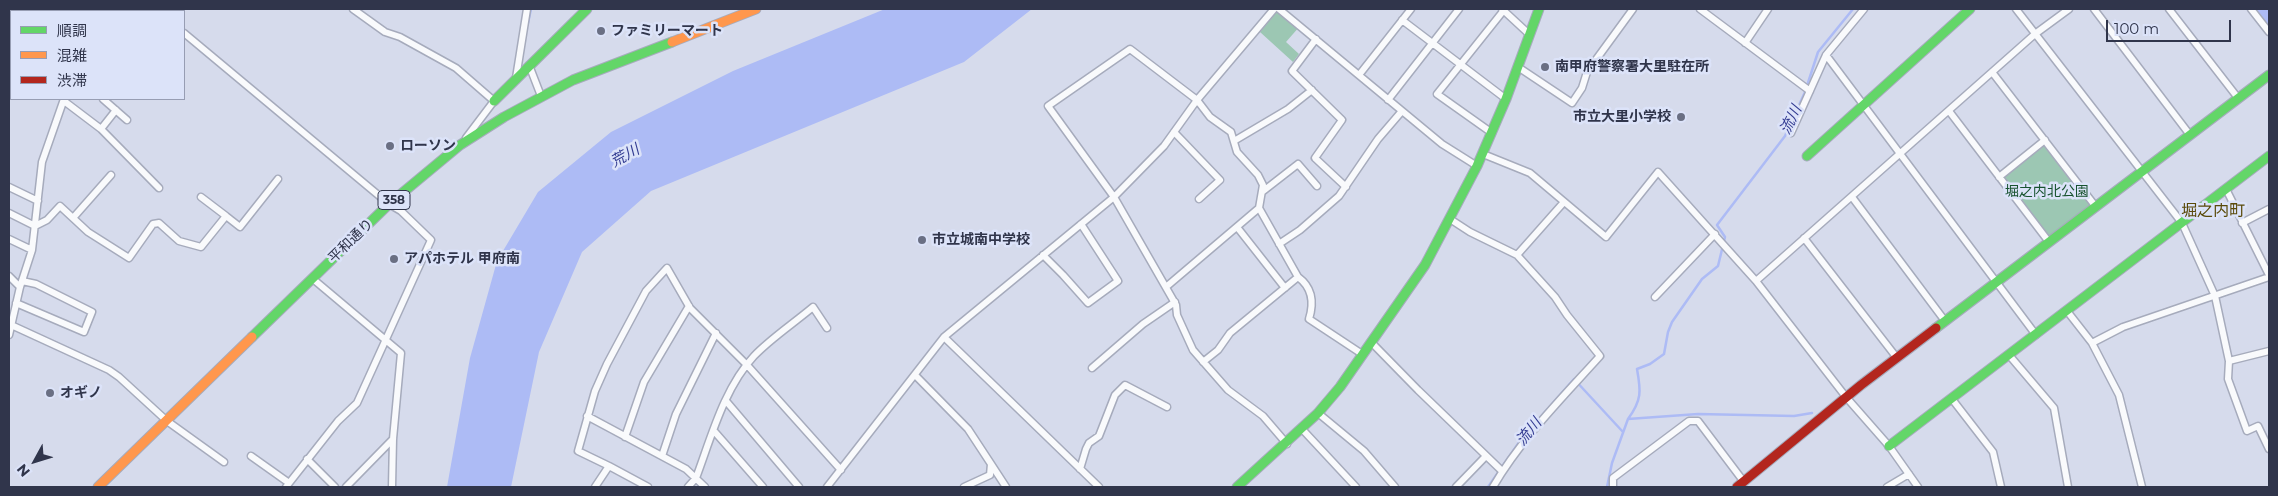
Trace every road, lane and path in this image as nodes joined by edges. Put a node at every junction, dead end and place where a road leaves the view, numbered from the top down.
1 (352, 9) edge
2 (527, 9) edge
3 (586, 9) edge
4 (756, 9) edge
5 (1274, 9) edge
6 (1279, 9) edge
7 (1411, 9) edge
8 (1459, 9) edge
9 (1539, 9) edge
10 (1633, 9) edge
11 (1700, 9) edge
12 (1768, 9) edge
13 (1864, 9) edge
14 (1970, 9) edge
15 (2016, 9) edge
16 (2069, 9) edge
17 (2094, 9) edge
18 (2170, 9) edge
19 (2251, 9) edge
20 (1503, 10) edge
21 (1402, 20) junction
22 (2269, 32) edge
23 (185, 34) edge
24 (1530, 34) junction
25 (2034, 34) junction
26 (1316, 39) junction
27 (1432, 43) junction
28 (1745, 43) junction
29 (1826, 55) junction
30 (530, 64) junction
31 (1461, 65) junction
32 (1518, 66) junction
33 (1992, 72) junction
34 (1359, 75) junction
35 (2269, 75) edge
36 (516, 78) junction
37 (1312, 90) junction
38 (1808, 90) junction
39 (541, 96) junction
40 (2238, 98) junction
41 (1506, 99) junction
42 (64, 100) edge
43 (104, 100) edge
44 (494, 100) junction
45 (1197, 100) junction
46 (1388, 100) junction
47 (1863, 104) junction
48 (116, 110) junction
49 (1402, 111) junction
50 (1949, 111) junction
51 (127, 120) dead end
52 (101, 130) junction
53 (1174, 132) junction
54 (1492, 133) junction
55 (1791, 133) dead end
56 (2190, 135) junction
57 (2045, 140) junction
58 (1234, 141) junction
59 (460, 145) junction
60 (1483, 154) junction
61 (1900, 154) junction
62 (1807, 156) dead end
63 (2269, 156) edge
64 (1477, 166) junction
65 (2142, 172) junction
66 (111, 175) dead end
67 (1999, 176) junction
68 (278, 179) dead end
69 (1317, 186) dead end
70 (9, 187) edge
71 (1346, 187) junction
72 (159, 188) dead end
73 (2226, 190) junction
74 (1262, 192) junction
75 (1852, 196) junction
76 (201, 197) dead end
77 (1114, 197) junction
78 (1199, 199) dead end
79 (38, 201) junction
80 (1564, 202) junction
81 (389, 204) junction
82 (2096, 207) junction
83 (1258, 208) junction
84 (2269, 209) edge
85 (9, 213) edge
86 (226, 216) junction
87 (74, 218) junction
88 (1450, 219) junction
89 (2242, 222) junction
90 (2182, 223) junction
91 (1081, 224) junction
92 (35, 226) junction
93 (1237, 227) junction
94 (1804, 238) junction
95 (9, 239) edge
96 (1720, 239) junction
97 (2049, 242) junction
98 (1279, 244) junction
99 (32, 250) junction
100 (1043, 255) junction
101 (1517, 255) junction
102 (9, 276) edge
103 (2269, 276) edge
104 (1298, 277) junction
105 (313, 279) junction
106 (1756, 281) junction
107 (1996, 283) junction
108 (21, 284) junction
109 (1166, 287) junction
110 (1285, 288) junction
111 (2215, 296) junction
112 (1655, 297) dead end
113 (16, 302) junction
114 (1175, 302) junction
115 (689, 306) junction
116 (11, 308) edge
117 (2067, 311) junction
118 (1945, 321) junction
119 (10, 324) edge
120 (827, 328) dead end
121 (716, 333) junction
122 (2036, 334) junction
123 (9, 335) edge
124 (944, 337) junction
125 (386, 340) junction
126 (1372, 342) junction
127 (2092, 343) junction
128 (2269, 351) edge
129 (1362, 354) junction
130 (2009, 355) junction
131 (1897, 358) junction
132 (2229, 361) junction
133 (1203, 362) junction
134 (747, 365) junction
135 (1092, 368) dead end
136 (915, 375) junction
137 (1846, 397) junction
138 (1952, 399) junction
139 (726, 401) junction
140 (1167, 407) dead end
141 (1318, 413) junction
142 (587, 416) junction
143 (167, 420) junction
144 (1302, 429) junction
145 (714, 431) junction
146 (626, 437) junction
147 (393, 439) junction
148 (1287, 444) junction
149 (1889, 446) junction
150 (2269, 449) edge
151 (251, 456) dead end
152 (662, 456) junction
153 (1486, 456) junction
154 (307, 460) junction
155 (224, 462) dead end
156 (991, 464) junction
157 (609, 466) junction
158 (1080, 469) junction
159 (841, 470) junction
160 (1502, 471) junction
161 (1910, 474) junction
162 (696, 478) junction
163 (1740, 484) edge
164 (287, 485) edge
165 (98, 487) edge
166 (335, 487) edge
167 (346, 487) edge
168 (392, 487) edge
169 (595, 487) edge
170 (648, 487) edge
171 (688, 487) edge
172 (705, 487) edge
173 (763, 487) edge
174 (799, 487) edge
175 (827, 487) edge
176 (964, 487) edge
177 (1006, 487) edge
178 (1098, 487) edge
179 (1237, 487) edge
180 (1355, 487) edge
181 (1395, 487) edge
182 (1456, 487) edge
183 (1493, 487) edge
184 (1613, 487) edge
185 (1887, 487) edge
186 (1918, 487) edge
187 (2001, 487) edge
188 (2068, 487) edge
189 (2142, 487) edge

1 - 44 street
2 - 36 street
3 - 30 main road
4 - 39 main road, 平和通り / 358
5 - 45 street
6 - 26 street
7 - 21 street
8 - 27 street
9 - 24 main road
10 - 32 street
11 - 28 street
12 - 28 street
13 - 29 street
14 - 47 main road
15 - 25 street
16 - 25 street
17 - 56 street
18 - 40 street
19 - 22 street
20 - 24 street
20 - 31 street
21 - 27 street
21 - 34 street
23 - 81 street
24 - 32 main road
25 - 33 street
25 - 65 street
26 - 34 street
26 - 37 street
27 - 31 street
27 - 46 street
28 - 38 street
29 - 38 street
29 - 47 street
30 - 36 main road
30 - 39 street
31 - 41 street
31 - 54 street
32 - 41 main road
33 - 50 street
33 - 57 street
34 - 46 street
35 - 40 main road
36 - 44 main road
37 - 58 street
37 - 71 street
38 - 55 street
39 - 59 main road, 平和通り / 358
40 - 56 main road
41 - 54 main road
42 - 52 street
42 - 79 street
43 - 48 street
44 - 59 street
45 - 53 street
45 - 58 street
45 - 77 street
46 - 49 street
47 - 61 street
47 - 62 main road
48 - 51 street
48 - 52 street
49 - 64 street
49 - 71 street
50 - 61 street
50 - 67 street
52 - 72 street
53 - 77 street
53 - 78 street
54 - 60 main road
56 - 65 main road
57 - 67 street
57 - 82 street
58 - 74 street
59 - 81 main road, 平和通り / 358
60 - 64 main road
60 - 80 street
61 - 75 street
61 - 107 street
63 - 73 main road
64 - 88 main road
65 - 82 main road
65 - 90 street
66 - 87 street
67 - 97 street
68 - 86 street
69 - 74 street
70 - 79 street
71 - 98 street
73 - 89 street
73 - 90 main road
74 - 83 street
75 - 94 street
75 - 118 street
76 - 86 street
77 - 91 street
77 - 109 street
79 - 92 street
80 - 96 street
80 - 101 street
81 - 105 main road, 平和通り / 358
81 - 125 street
82 - 97 main road
83 - 93 street
83 - 98 street
84 - 89 street
85 - 92 street
86 - 87 street
87 - 92 street
88 - 101 street
88 - 126 main road
89 - 103 street
90 - 111 street
90 - 117 main road
91 - 100 street
91 - 100 street
92 - 99 street
93 - 109 street
93 - 110 street
94 - 106 street
94 - 131 street
95 - 99 street
96 - 106 street
96 - 112 street
97 - 107 main road
98 - 104 street
99 - 108 street
100 - 124 street
101 - 160 street
102 - 108 street
103 - 111 street
104 - 110 street
104 - 129 street
105 - 125 street
105 - 143 main road, 平和通り / 358
106 - 137 street
107 - 118 main road
107 - 122 street
108 - 113 street
108 - 113 street
109 - 114 street
110 - 133 street
111 - 127 street
111 - 132 street
113 - 116 street
114 - 133 street
114 - 135 street
115 - 121 street
115 - 142 street
115 - 146 street
116 - 119 street
117 - 122 main road
117 - 127 street
118 - 131 main road
119 - 123 street
119 - 143 street
120 - 134 street
121 - 134 street
121 - 152 street
122 - 130 main road
124 - 136 street
124 - 158 street
125 - 147 street
125 - 154 street
126 - 129 main road
126 - 153 street
127 - 189 street
128 - 132 street
129 - 141 main road
130 - 138 main road
130 - 188 street
131 - 137 main road
132 - 150 street
133 - 148 street
134 - 139 street
134 - 159 street
136 - 156 street
136 - 159 street
137 - 149 street
137 - 163 main road
138 - 149 main road
138 - 187 street
139 - 145 street
139 - 174 street
140 - 158 street
141 - 144 main road
141 - 181 street
142 - 146 street
142 - 157 street
143 - 155 street
143 - 165 main road, 平和通り / 358
144 - 148 main road
144 - 180 street
145 - 162 street
145 - 173 street
146 - 152 street
147 - 167 street
147 - 168 street
148 - 179 main road
149 - 161 street
151 - 164 street
152 - 162 street
153 - 160 street
153 - 182 street
154 - 164 street
154 - 166 street
156 - 176 street
156 - 177 street
157 - 169 street
157 - 170 street
158 - 178 street
159 - 175 street
160 - 183 street
161 - 185 street
161 - 186 street
162 - 171 street
162 - 172 street
163 - 184 street

